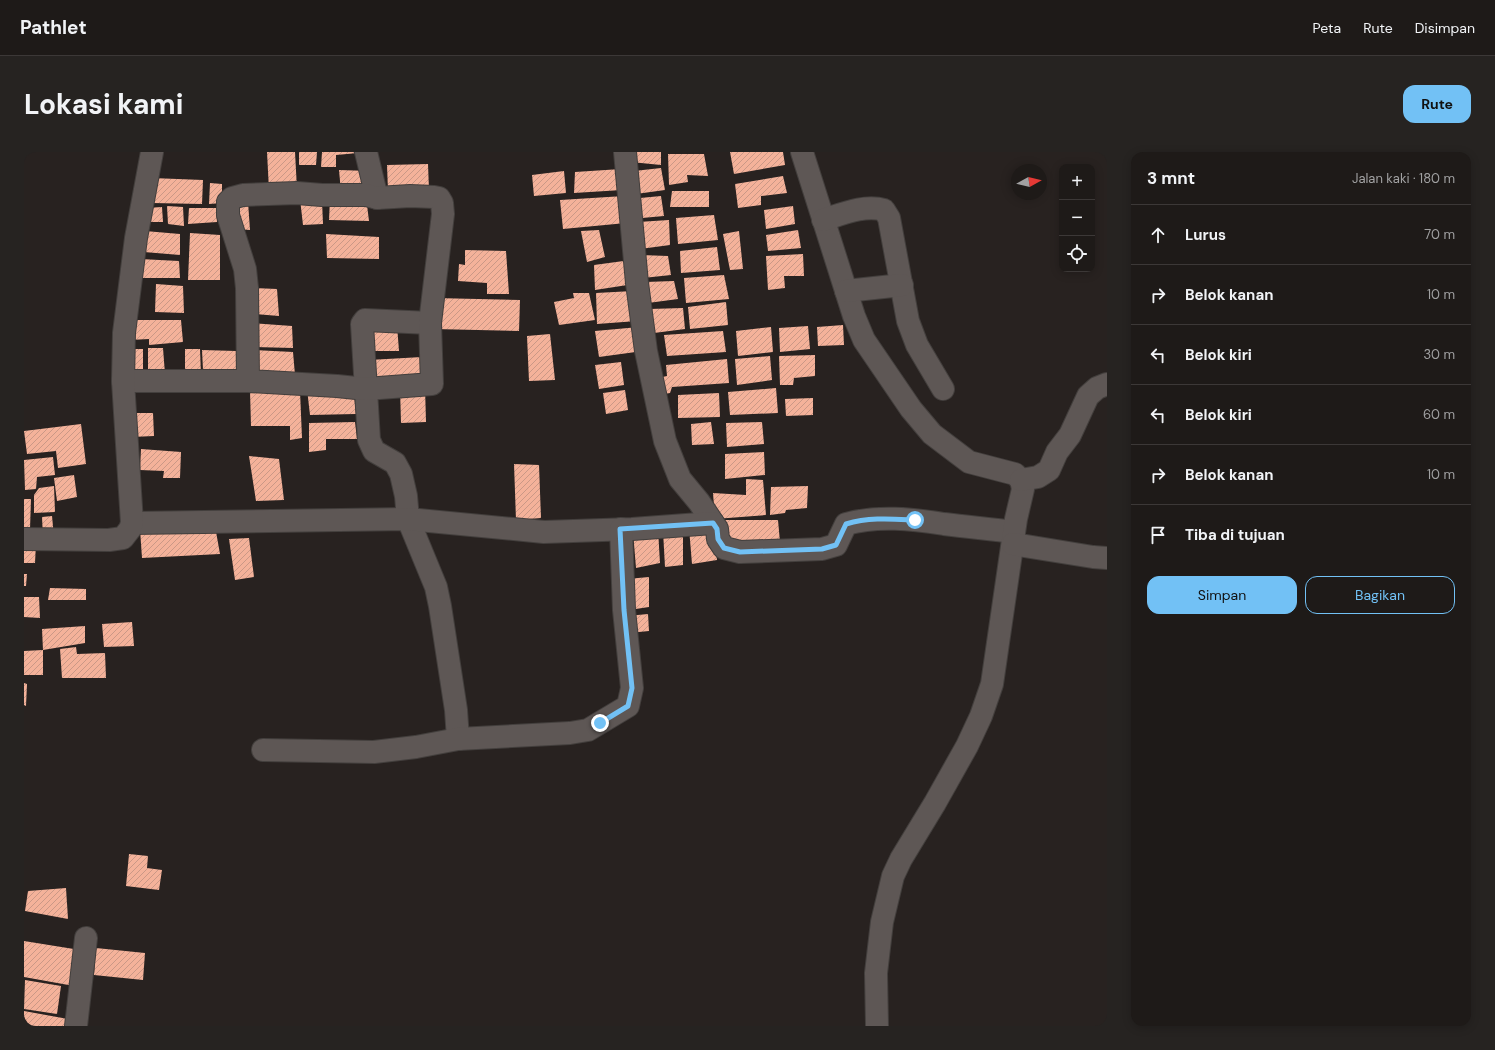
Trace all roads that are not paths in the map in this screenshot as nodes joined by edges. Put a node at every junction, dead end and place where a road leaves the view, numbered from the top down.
1 (152, 152) edge
2 (366, 152) edge
3 (625, 152) edge
4 (802, 152) edge
5 (377, 198) junction
6 (823, 220) junction
7 (902, 285) junction
8 (846, 291) junction
9 (430, 323) junction
10 (123, 381) junction
11 (248, 381) junction
12 (1107, 384) edge
13 (366, 389) junction
14 (943, 389) dead end
15 (1021, 480) junction
16 (408, 519) junction
17 (132, 523) junction
18 (713, 523) junction
19 (620, 529) junction
20 (1013, 538) junction
21 (24, 539) edge
22 (1107, 558) edge
23 (458, 738) junction
24 (263, 750) dead end
25 (86, 938) dead end
26 (76, 1026) edge
27 (877, 1026) edge

1 - 10 street
2 - 5 street
3 - 18 street
4 - 6 street
5 - 9 street
5 - 11 street
6 - 7 street
6 - 8 street
7 - 8 street
7 - 14 street
8 - 15 street
9 - 13 street
9 - 13 street
10 - 11 street
10 - 17 street
11 - 13 street
12 - 15 street
13 - 16 street
15 - 20 street
16 - 17 street
16 - 19 street
16 - 23 street
17 - 21 street
18 - 19 street
18 - 20 street
19 - 23 street
20 - 22 street
20 - 27 street
23 - 24 street
25 - 26 street

